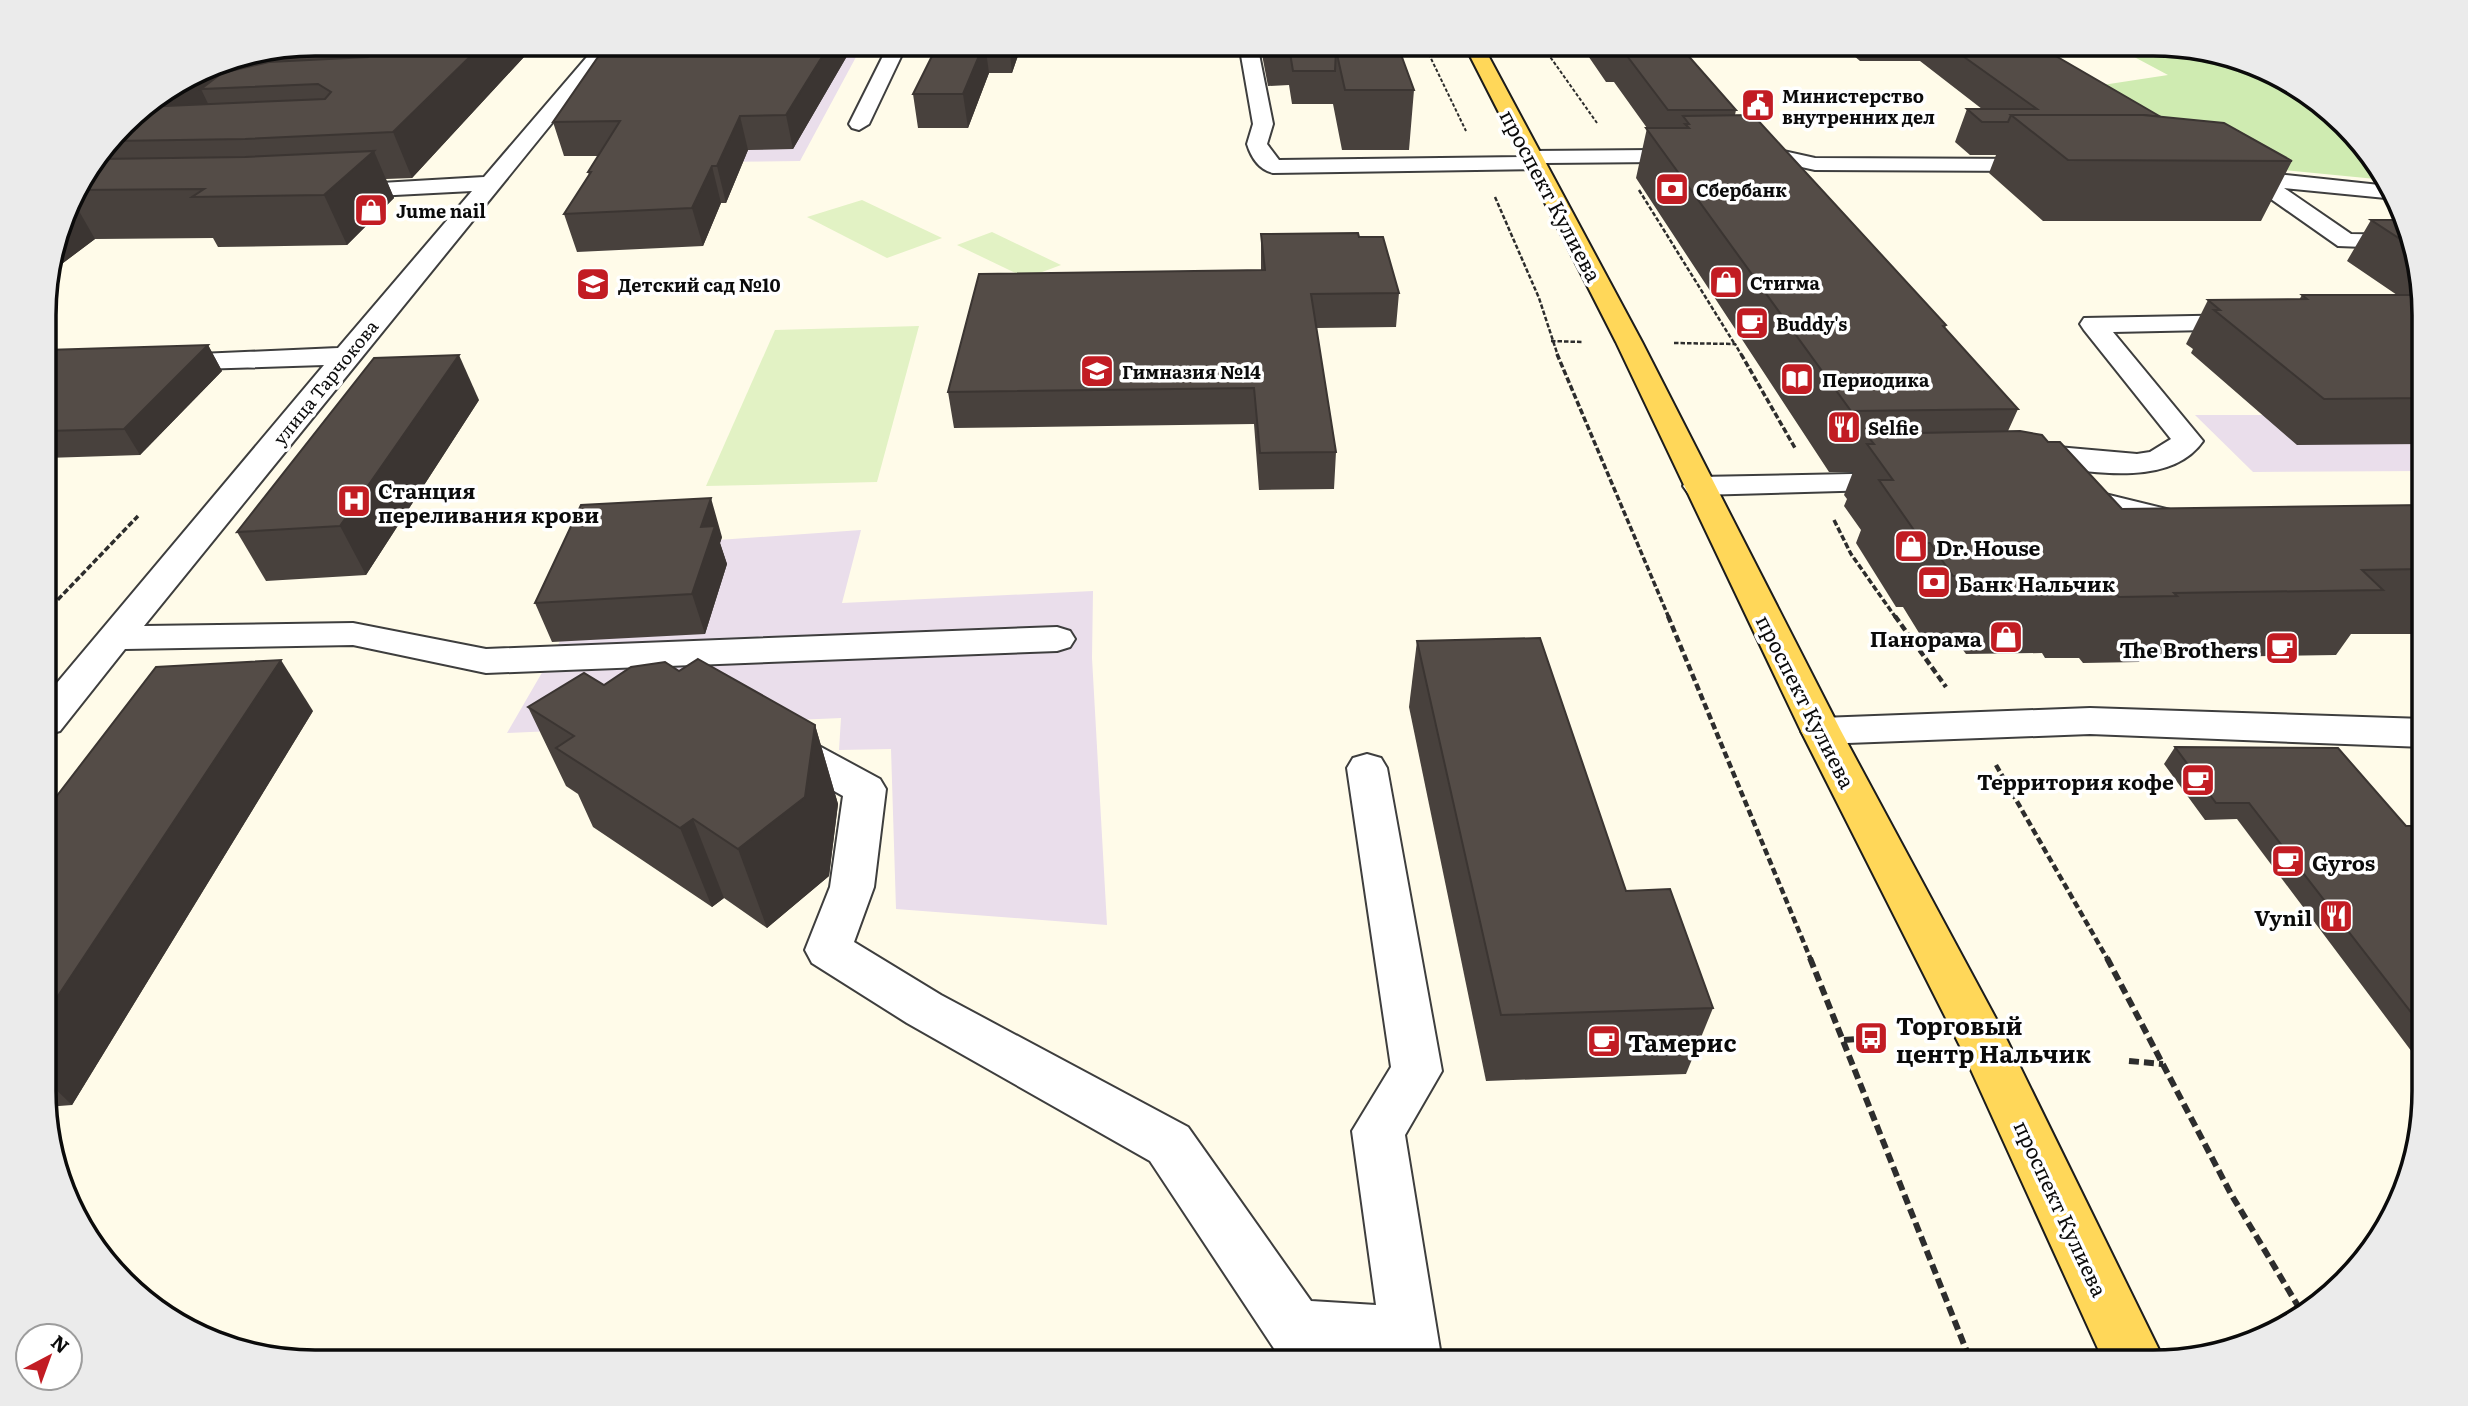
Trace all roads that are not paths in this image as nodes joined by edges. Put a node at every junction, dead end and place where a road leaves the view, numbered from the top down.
1 (597, 56) edge
2 (892, 56) edge
3 (1250, 56) edge
4 (1479, 56) edge
5 (859, 124) dead end
6 (1758, 155) junction
7 (1534, 160) junction
8 (1891, 164) junction
9 (2020, 165) junction
10 (2068, 165) edge
11 (2201, 173) edge
12 (2256, 179) junction
13 (493, 183) junction
14 (1909, 184) dead end
15 (2042, 184) edge
16 (1786, 186) edge
17 (321, 192) edge
18 (2381, 192) edge
19 (2401, 242) edge
20 (2271, 323) edge
21 (345, 356) junction
22 (141, 362) edge
23 (2007, 448) edge
24 (1925, 481) edge
25 (1699, 486) junction
26 (2032, 488) edge
27 (2209, 530) edge
28 (116, 638) junction
29 (1057, 639) dead end
30 (56, 710) edge
31 (1821, 731) junction
32 (2412, 733) edge
33 (766, 735) edge
34 (1367, 768) dead end
35 (1411, 1349) edge
36 (2129, 1350) edge

1 - 13 street, улица Тарчокова
2 - 5 street
3 - 7 street
4 - 7 main road, проспект Кулиева
6 - 7 street
6 - 8 street
6 - 16 street
7 - 25 main road, проспект Кулиева
8 - 9 street
8 - 14 street
9 - 10 street
9 - 15 street
11 - 12 street
12 - 18 street
12 - 19 street
13 - 17 street
13 - 21 street, улица Тарчокова
20 - 23 street
21 - 22 street
21 - 28 street, улица Тарчокова
24 - 25 street
25 - 31 main road, проспект Кулиева
26 - 27 street
28 - 29 street
28 - 30 street, улица Тарчокова
31 - 32 street
31 - 36 main road, проспект Кулиева
33 - 35 street
34 - 35 street

